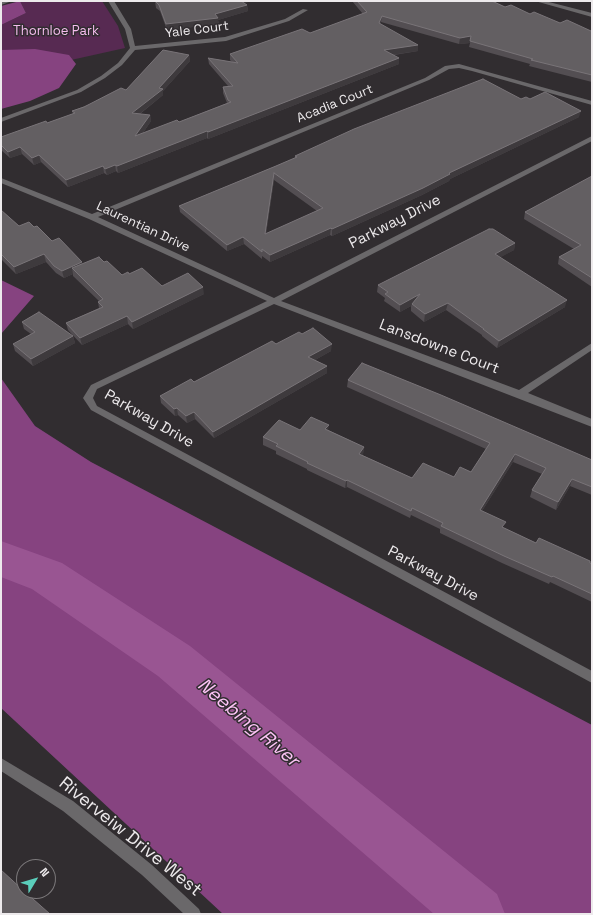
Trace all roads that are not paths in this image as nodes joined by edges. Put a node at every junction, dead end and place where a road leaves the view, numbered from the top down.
1 (9, 1) edge
2 (111, 1) edge
3 (538, 1) edge
4 (1, 3) edge
5 (305, 10) dead end
6 (592, 15) edge
7 (133, 48) junction
8 (592, 103) edge
9 (1, 120) edge
10 (592, 138) edge
11 (1, 180) edge
12 (92, 217) junction
13 (274, 301) junction
14 (592, 346) edge
15 (520, 394) junction
16 (592, 423) edge
17 (592, 677) edge
18 (1, 764) edge
19 (194, 914) edge

1 - 4 street
2 - 7 street
3 - 6 street
5 - 7 street, Yale Court
7 - 9 street
8 - 12 street, Acadia Court
10 - 13 street, Parkway Drive
11 - 12 street, Laurentian Drive
12 - 13 street, Laurentian Drive
13 - 15 street, Lansdowne Court
13 - 17 street, Parkway Drive
14 - 15 street
15 - 16 street, Lansdowne Court
18 - 19 street, Riverveiw Drive West

